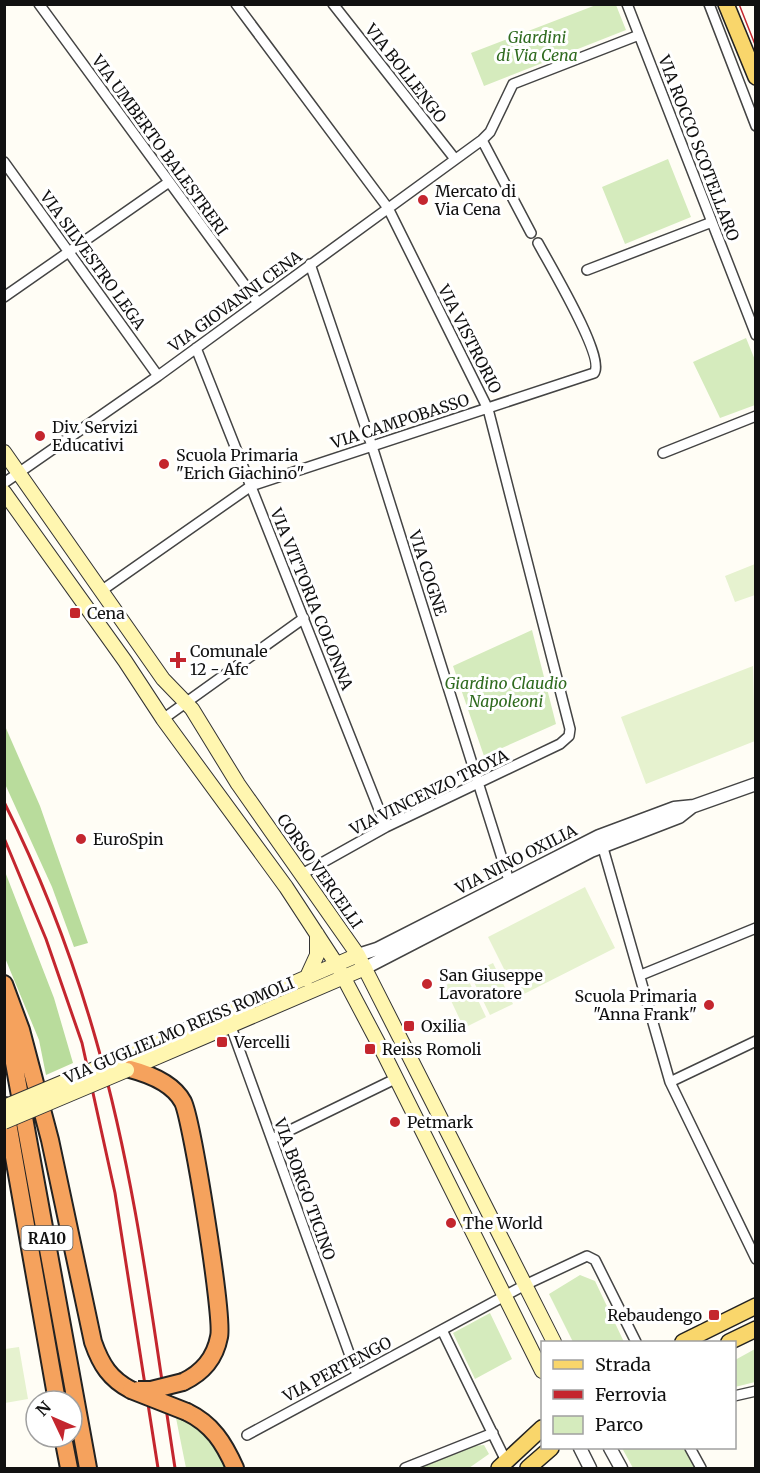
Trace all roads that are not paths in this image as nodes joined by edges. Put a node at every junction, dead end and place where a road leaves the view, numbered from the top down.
1 (39, 4) edge
2 (236, 4) edge
3 (333, 4) edge
4 (627, 4) edge
5 (709, 4) edge
6 (726, 4) edge
7 (639, 35) junction
8 (756, 77) edge
9 (756, 126) edge
10 (482, 140) junction
11 (455, 159) junction
12 (4, 162) edge
13 (169, 182) junction
14 (388, 208) junction
15 (712, 222) junction
16 (531, 233) dead end
17 (538, 243) dead end
18 (69, 252) junction
19 (310, 264) junction
20 (587, 270) dead end
21 (4, 297) edge
22 (258, 303) junction
23 (756, 335) edge
24 (196, 348) junction
25 (158, 376) junction
26 (488, 409) junction
27 (756, 416) edge
28 (372, 446) junction
29 (4, 452) edge
30 (663, 453) dead end
31 (20, 473) junction
32 (4, 483) edge
33 (251, 486) junction
34 (4, 492) edge
35 (101, 591) junction
36 (304, 618) junction
37 (186, 702) junction
38 (163, 719) junction
39 (568, 736) joint
40 (480, 783) junction
41 (756, 784) edge
42 (386, 827) junction
43 (601, 841) junction
44 (302, 874) junction
45 (511, 886) junction
46 (756, 928) edge
47 (317, 934) junction
48 (358, 955) junction
49 (337, 965) junction
50 (365, 968) junction
51 (640, 975) junction
52 (345, 978) junction
53 (306, 979) junction
54 (4, 984) edge
55 (4, 1008) edge
56 (229, 1019) junction
57 (756, 1041) edge
58 (126, 1066) junction
59 (397, 1078) junction
60 (670, 1082) junction
61 (4, 1105) edge
62 (4, 1122) edge
63 (272, 1139) junction
64 (756, 1259) edge
65 (525, 1285) junction
66 (506, 1296) junction
67 (38, 1299) junction
68 (756, 1306) edge
69 (756, 1329) edge
70 (442, 1330) junction
71 (553, 1341) edge
72 (635, 1341) edge
73 (685, 1341) edge
74 (731, 1341) edge
75 (541, 1367) edge
76 (357, 1375) junction
77 (48, 1389) edge
78 (55, 1389) edge
79 (131, 1390) junction
80 (756, 1391) edge
81 (736, 1396) edge
82 (541, 1430) edge
83 (493, 1432) junction
84 (247, 1434) dead end
85 (56, 1449) edge
86 (65, 1449) edge
87 (550, 1449) edge
88 (580, 1449) edge
89 (611, 1449) edge
90 (691, 1449) edge
91 (503, 1465) edge
92 (59, 1468) edge
93 (69, 1468) edge
94 (88, 1468) edge
95 (235, 1468) edge
96 (405, 1468) edge
97 (528, 1468) edge
98 (590, 1468) edge
99 (621, 1468) edge
100 (701, 1468) edge

1 - 13 street, VIA UMBERTO BALESTRERI
2 - 14 street, VIA VISTRORIO
3 - 11 street, VIA BOLLENGO
4 - 7 street, VIA ROCCO SCOTELLARO
5 - 9 street
6 - 8 main road
7 - 10 street, VIA GIOVANNI CENA
7 - 15 street, VIA ROCCO SCOTELLARO
10 - 11 street, VIA GIOVANNI CENA
10 - 16 street
11 - 14 street, VIA GIOVANNI CENA
12 - 18 street, VIA SILVESTRO LEGA
13 - 18 street
13 - 22 street, VIA UMBERTO BALESTRERI
14 - 19 street, VIA GIOVANNI CENA
14 - 26 street, VIA VISTRORIO
15 - 20 street
15 - 23 street, VIA ROCCO SCOTELLARO
17 - 26 street, VIA CAMPOBASSO
18 - 21 street
18 - 25 street, VIA SILVESTRO LEGA
19 - 22 street, VIA GIOVANNI CENA
19 - 28 street, VIA COGNE
22 - 24 street, VIA GIOVANNI CENA
24 - 25 street, VIA GIOVANNI CENA
24 - 33 street, VIA VITTORIA COLONNA
25 - 31 street, VIA GIOVANNI CENA
26 - 28 street, VIA CAMPOBASSO
26 - 39 street, VIA VISTRORIO
27 - 30 street
28 - 33 street, VIA CAMPOBASSO
28 - 40 street, VIA COGNE
29 - 31 main road, CORSO VERCELLI
31 - 32 street, VIA GIOVANNI CENA
31 - 35 main road, CORSO VERCELLI
33 - 35 street, VIA CAMPOBASSO
33 - 36 street, VIA VITTORIA COLONNA
34 - 38 main road
35 - 37 main road, CORSO VERCELLI
36 - 37 street
36 - 42 street, VIA VITTORIA COLONNA
37 - 38 street
37 - 44 main road, CORSO VERCELLI
38 - 47 main road
39 - 40 street, VIA VINCENZO TROYA
40 - 42 street, VIA VINCENZO TROYA
40 - 45 street, VIA COGNE
41 - 43 street, VIA NINO OXILIA
42 - 44 street, VIA VINCENZO TROYA
43 - 45 street, VIA NINO OXILIA
43 - 51 street
44 - 48 main road, CORSO VERCELLI
45 - 48 street, VIA NINO OXILIA
45 - 50 street, VIA NINO OXILIA
46 - 51 street
47 - 49 main road
47 - 53 main road
48 - 49 main road, VIA GUGLIELMO REISS ROMOLI
48 - 50 main road, CORSO VERCELLI
49 - 52 main road
49 - 53 main road, VIA GUGLIELMO REISS ROMOLI
50 - 52 main road, VIA GUGLIELMO REISS ROMOLI
50 - 65 main road, CORSO VERCELLI
51 - 60 street
52 - 56 main road, VIA GUGLIELMO REISS ROMOLI
52 - 59 main road
53 - 56 main road, VIA GUGLIELMO REISS ROMOLI
54 - 79 highway, RA10
55 - 94 highway, RA10
56 - 58 main road, VIA GUGLIELMO REISS ROMOLI
56 - 63 street, VIA BORGO TICINO
57 - 60 street
58 - 61 main road, VIA GUGLIELMO REISS ROMOLI, bridge
58 - 62 main road, VIA GUGLIELMO REISS ROMOLI, bridge
58 - 79 highway, bridge
59 - 63 street
59 - 66 main road
60 - 64 street
61 - 67 highway, RA10
63 - 76 street, VIA BORGO TICINO
65 - 66 street, VIA PERTENGO
65 - 71 main road, CORSO VERCELLI
65 - 72 street, VIA PERTENGO
66 - 70 street, VIA PERTENGO
66 - 75 main road
67 - 77 highway, RA10
67 - 78 highway, RA10
68 - 73 main road
69 - 74 main road
70 - 76 street, VIA PERTENGO
70 - 83 street
76 - 84 street, VIA PERTENGO
79 - 95 highway, RA10, bridge
80 - 81 street
82 - 91 main road
83 - 91 street
83 - 96 street
85 - 92 highway
86 - 93 highway
87 - 97 main road
88 - 98 street
89 - 99 street
90 - 100 street

